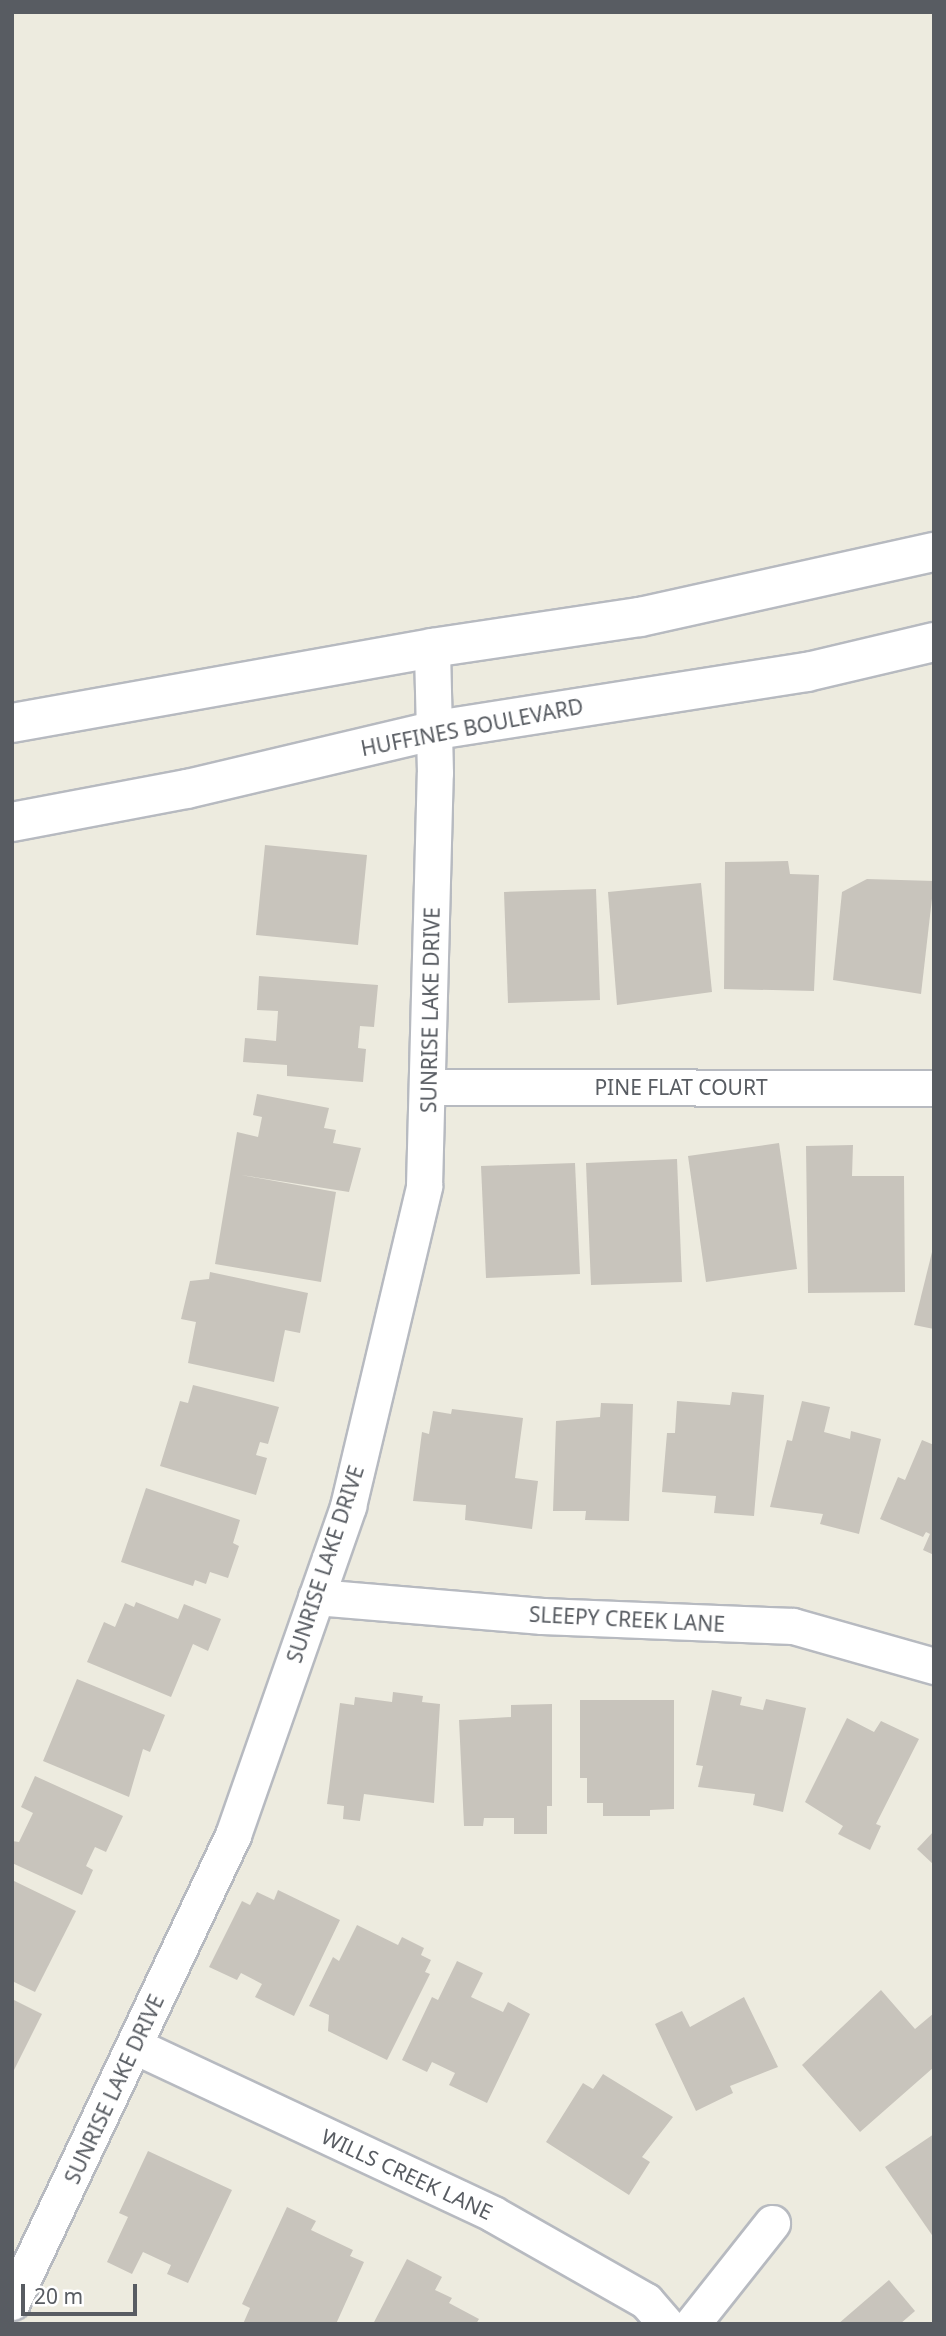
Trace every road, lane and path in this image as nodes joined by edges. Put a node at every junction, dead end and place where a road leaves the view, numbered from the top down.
1 (934, 552) edge
2 (934, 642) edge
3 (432, 648) junction
4 (12, 723) edge
5 (436, 730) junction
6 (12, 822) edge
7 (429, 1087) junction
8 (934, 1088) edge
9 (316, 1597) junction
10 (934, 1666) edge
11 (135, 2046) junction
12 (772, 2223) dead end
13 (12, 2302) edge
14 (666, 2324) edge
15 (692, 2324) edge

1 - 3 main road
2 - 5 main road, HUFFINES BOULEVARD
3 - 4 main road
3 - 5 street, SUNRISE LAKE DRIVE
5 - 6 main road, HUFFINES BOULEVARD
5 - 7 street, SUNRISE LAKE DRIVE
7 - 8 street, PINE FLAT COURT
7 - 9 street, SUNRISE LAKE DRIVE
9 - 10 street, SLEEPY CREEK LANE
9 - 11 street, SUNRISE LAKE DRIVE
11 - 13 street, SUNRISE LAKE DRIVE
11 - 14 street, WILLS CREEK LANE
12 - 15 street

